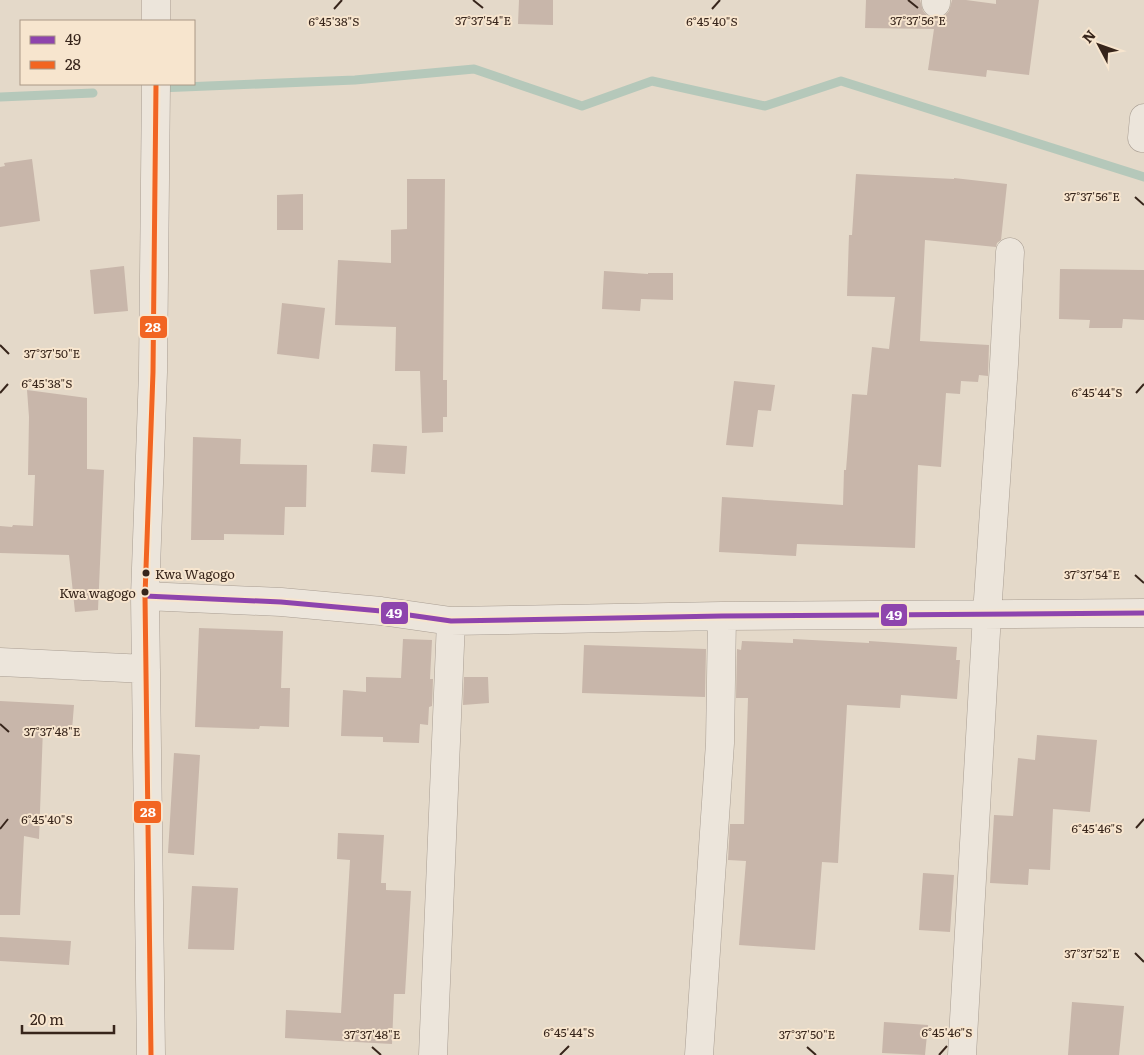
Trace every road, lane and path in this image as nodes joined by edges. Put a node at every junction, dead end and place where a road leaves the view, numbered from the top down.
1 (156, 0) edge
2 (156, 20) edge
3 (156, 85) edge
4 (1010, 252) dead end
5 (145, 596) junction
6 (987, 614) junction
7 (1144, 614) edge
8 (722, 616) junction
9 (451, 620) junction
10 (0, 662) edge
11 (146, 669) junction
12 (151, 1055) edge
13 (433, 1055) edge
14 (699, 1055) edge
15 (962, 1055) edge

1 - 2 street
3 - 5 street
4 - 6 street
5 - 9 street
5 - 11 street
6 - 7 street
6 - 8 street
6 - 15 street
8 - 9 street
8 - 14 street
9 - 13 street
10 - 11 street
11 - 12 street

